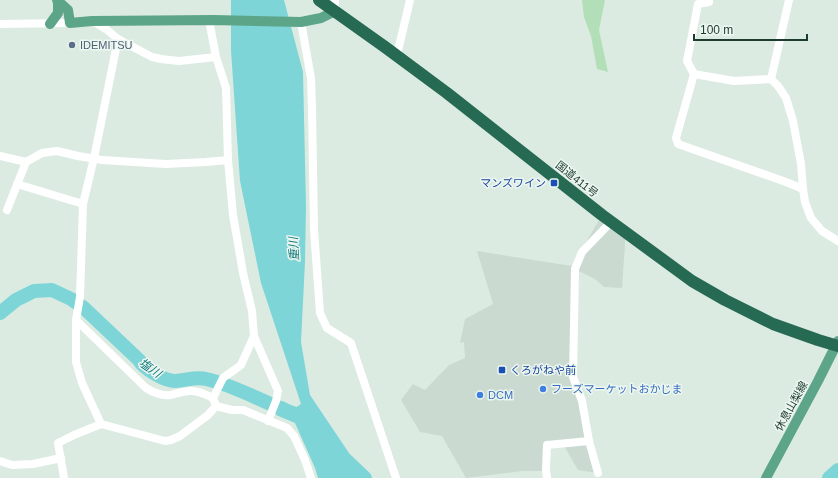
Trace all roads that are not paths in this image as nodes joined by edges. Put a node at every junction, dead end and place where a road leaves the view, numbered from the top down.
1 (58, 0) edge
2 (319, 0) edge
3 (410, 0) edge
4 (709, 0) edge
5 (790, 0) edge
6 (335, 6) edge
7 (211, 20) junction
8 (92, 21) junction
9 (301, 22) junction
10 (70, 23) junction
11 (0, 24) edge
12 (50, 24) junction
13 (118, 39) junction
14 (397, 55) junction
15 (216, 57) junction
16 (694, 74) junction
17 (771, 79) junction
18 (0, 156) edge
19 (94, 158) junction
20 (228, 160) junction
21 (26, 162) junction
22 (18, 184) junction
23 (803, 189) junction
24 (83, 204) junction
25 (7, 210) dead end
26 (611, 222) junction
27 (838, 240) edge
28 (76, 320) junction
29 (254, 336) junction
30 (837, 344) edge
31 (215, 402) junction
32 (268, 421) junction
33 (101, 424) junction
34 (589, 441) junction
35 (61, 458) junction
36 (0, 461) edge
37 (598, 474) dead end
38 (64, 478) edge
39 (311, 478) edge
40 (396, 478) edge
41 (547, 478) edge
42 (766, 478) edge

1 - 10 main road
1 - 12 main road
2 - 6 highway, 国道411号
3 - 14 street
4 - 16 street
5 - 17 street
6 - 9 main road
6 - 14 highway, 国道411号
7 - 8 main road
7 - 9 main road
7 - 15 street
8 - 10 main road
8 - 13 street
9 - 40 street
10 - 12 street
11 - 12 street
13 - 15 street
13 - 19 street
14 - 26 highway, 国道411号
15 - 20 street
16 - 17 street
16 - 23 street
17 - 23 street
18 - 21 street
19 - 20 street
19 - 21 street
19 - 24 street
20 - 29 street
21 - 22 street
22 - 24 street
22 - 25 street
23 - 27 street
24 - 28 street
26 - 30 highway, 国道411号
26 - 34 street
28 - 31 street
28 - 33 street
29 - 31 street
29 - 32 street
30 - 42 main road, 休息山梨線
31 - 32 street
31 - 33 street
32 - 39 street
33 - 35 street
34 - 37 street
34 - 41 street
35 - 36 street
35 - 38 street

